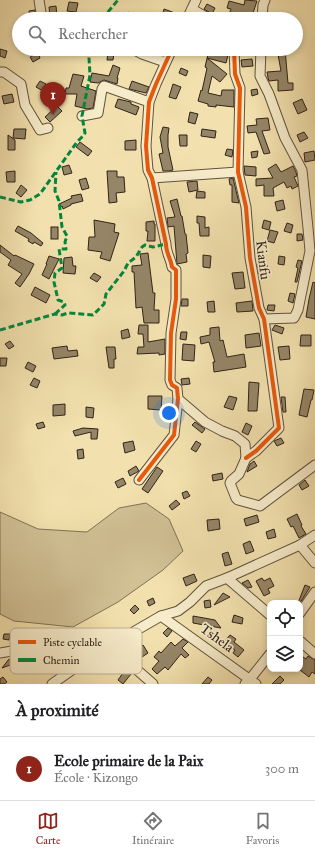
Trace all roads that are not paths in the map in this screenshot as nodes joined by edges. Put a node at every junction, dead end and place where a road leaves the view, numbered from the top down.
1 (39, 0) edge
2 (196, 0) edge
3 (265, 0) edge
4 (192, 9) junction
5 (41, 12) edge
6 (190, 12) edge
7 (197, 12) edge
8 (262, 12) edge
9 (148, 56) edge
10 (168, 56) edge
11 (234, 56) edge
12 (261, 56) edge
13 (165, 62) junction
14 (0, 72) edge
15 (149, 102) junction
16 (82, 116) dead end
17 (48, 128) dead end
18 (238, 172) junction
19 (152, 178) junction
20 (264, 319) junction
21 (178, 399) junction
22 (246, 458) junction
23 (315, 465) edge
24 (139, 480) dead end
25 (315, 535) edge
26 (300, 545) junction
27 (315, 563) edge
28 (227, 578) junction
29 (315, 592) edge
30 (303, 609) edge
31 (267, 612) edge
32 (161, 616) junction
33 (140, 628) edge
34 (303, 644) edge
35 (10, 651) edge
36 (0, 653) edge
37 (315, 654) edge
38 (267, 658) edge
39 (68, 674) edge
40 (142, 674) edge
41 (57, 682) edge
42 (250, 682) edge
43 (153, 684) edge

1 - 5 street
2 - 4 street
3 - 8 street
4 - 6 street
4 - 7 street
9 - 13 street
10 - 13 street
11 - 18 street, Kianfu
12 - 20 street
13 - 15 street
14 - 17 street
15 - 16 street
15 - 19 street
18 - 19 street
18 - 20 street, Kianfu
19 - 21 street
20 - 22 street, Kianfu
21 - 22 street
21 - 24 street
22 - 23 street
25 - 26 street
26 - 27 street
26 - 28 street
28 - 31 street
28 - 32 street
29 - 30 street
32 - 33 street
32 - 42 street, Tshela
34 - 37 street
35 - 36 street
38 - 42 street
39 - 41 street
40 - 43 street

